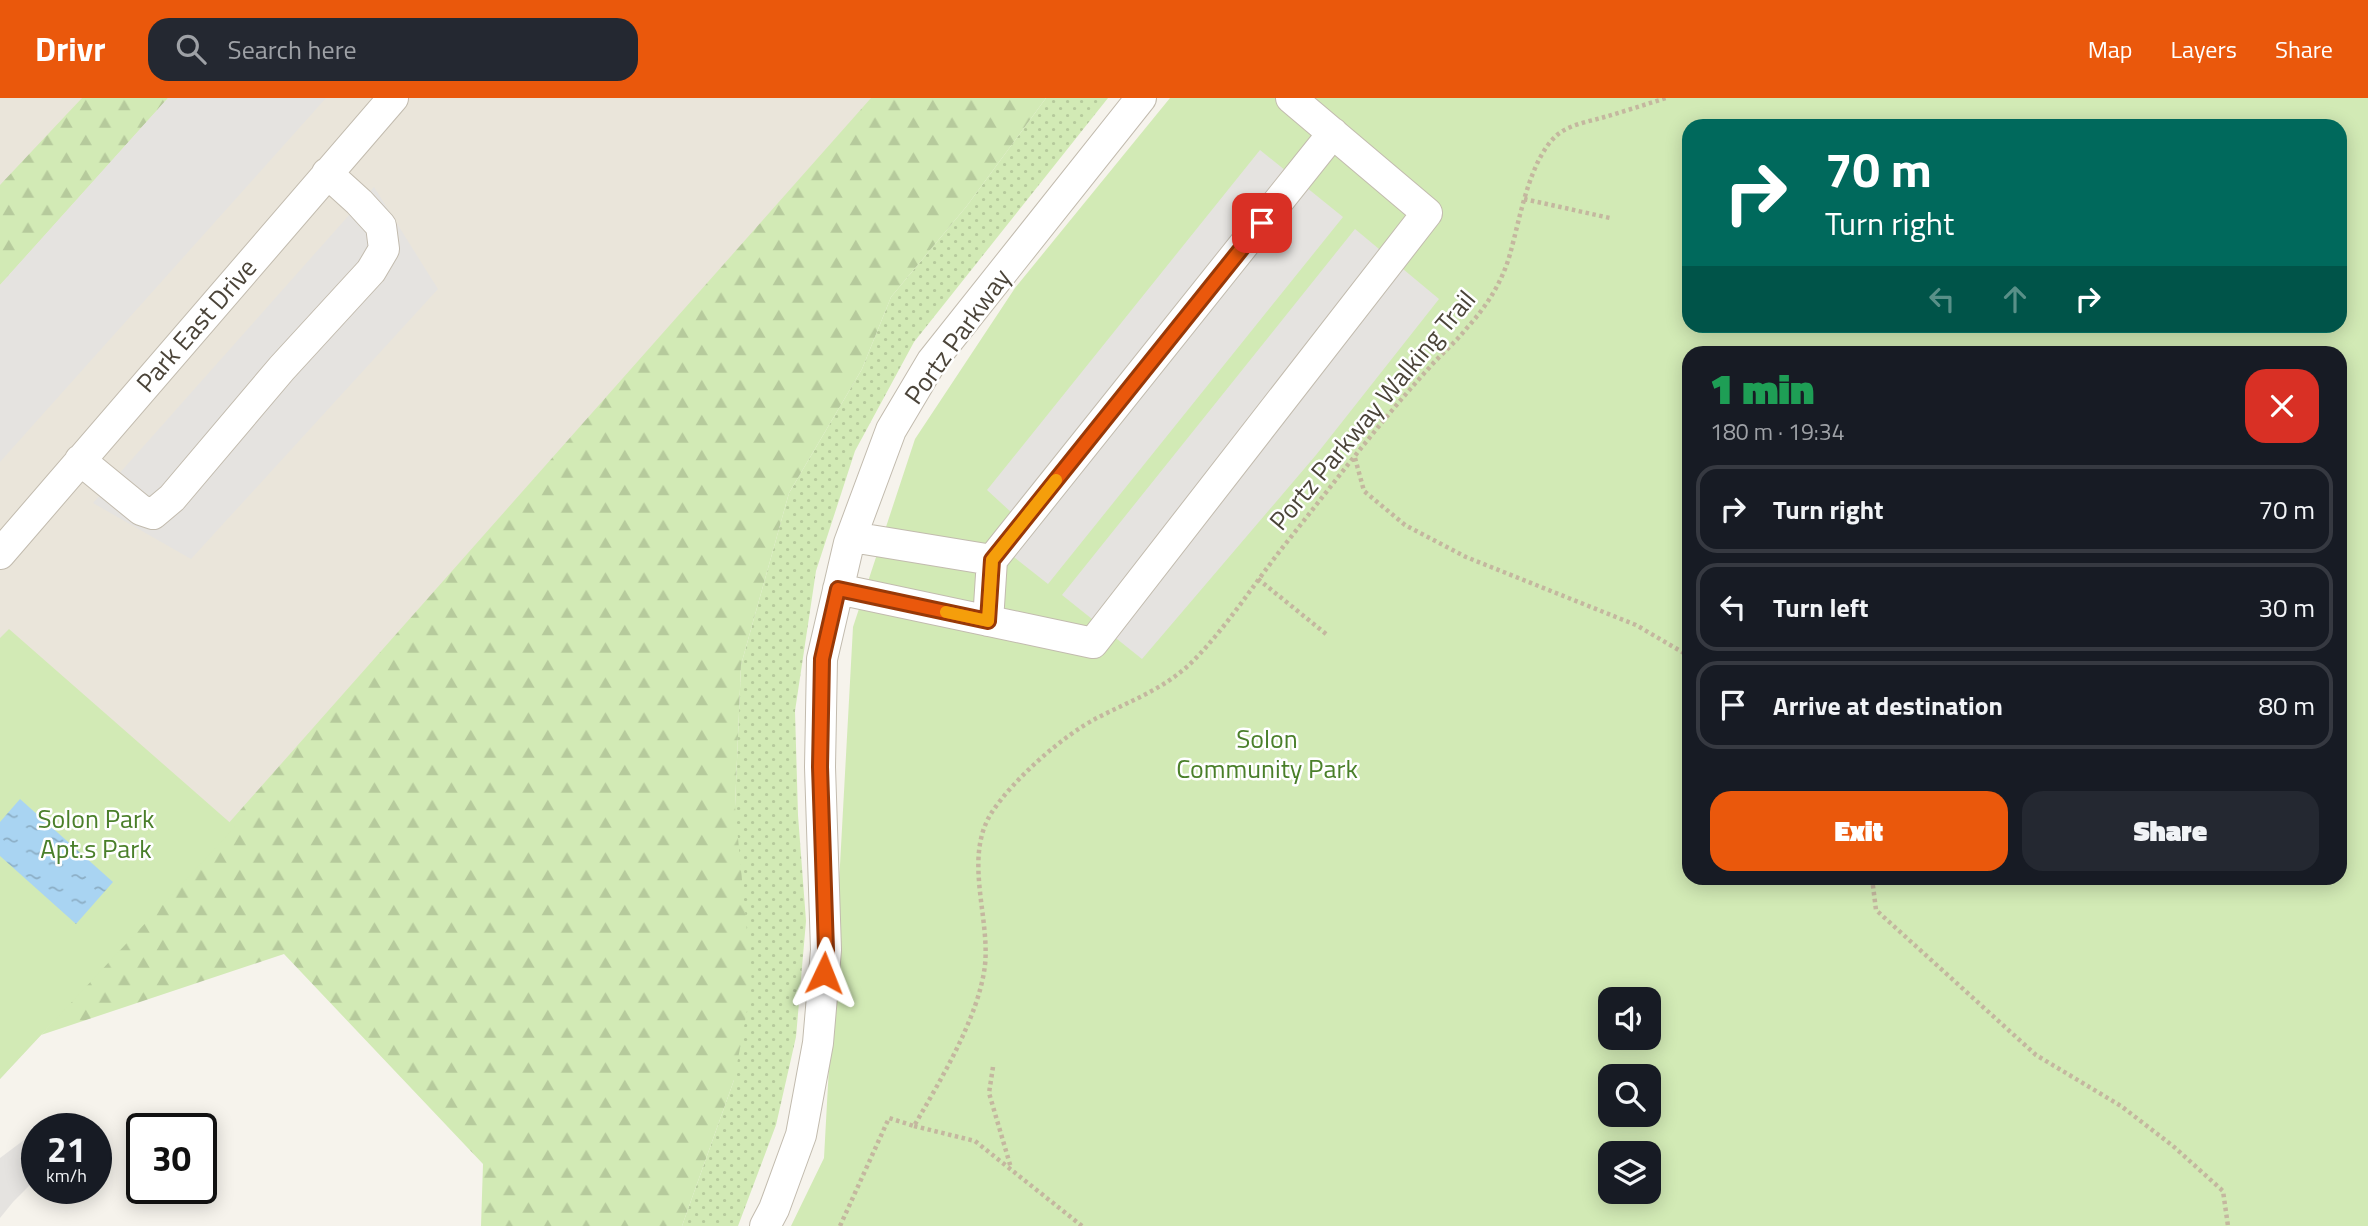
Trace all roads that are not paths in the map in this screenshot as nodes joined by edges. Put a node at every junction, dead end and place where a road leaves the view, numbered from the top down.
1 (393, 98) edge
2 (1141, 98) edge
3 (1291, 98) edge
4 (1333, 134) junction
5 (327, 173) junction
6 (80, 460) junction
7 (5, 536) edge
8 (852, 537) junction
9 (992, 560) junction
10 (838, 589) junction
11 (988, 621) junction
12 (765, 1226) edge

1 - 5 street, Park East Drive
2 - 8 street, Portz Parkway
3 - 4 street
4 - 9 street
4 - 11 street
5 - 6 street, Park East Drive
5 - 6 street
6 - 7 street, Park East Drive
8 - 9 street
8 - 10 street, Portz Parkway
9 - 11 street
10 - 11 street
10 - 12 street, Portz Parkway

